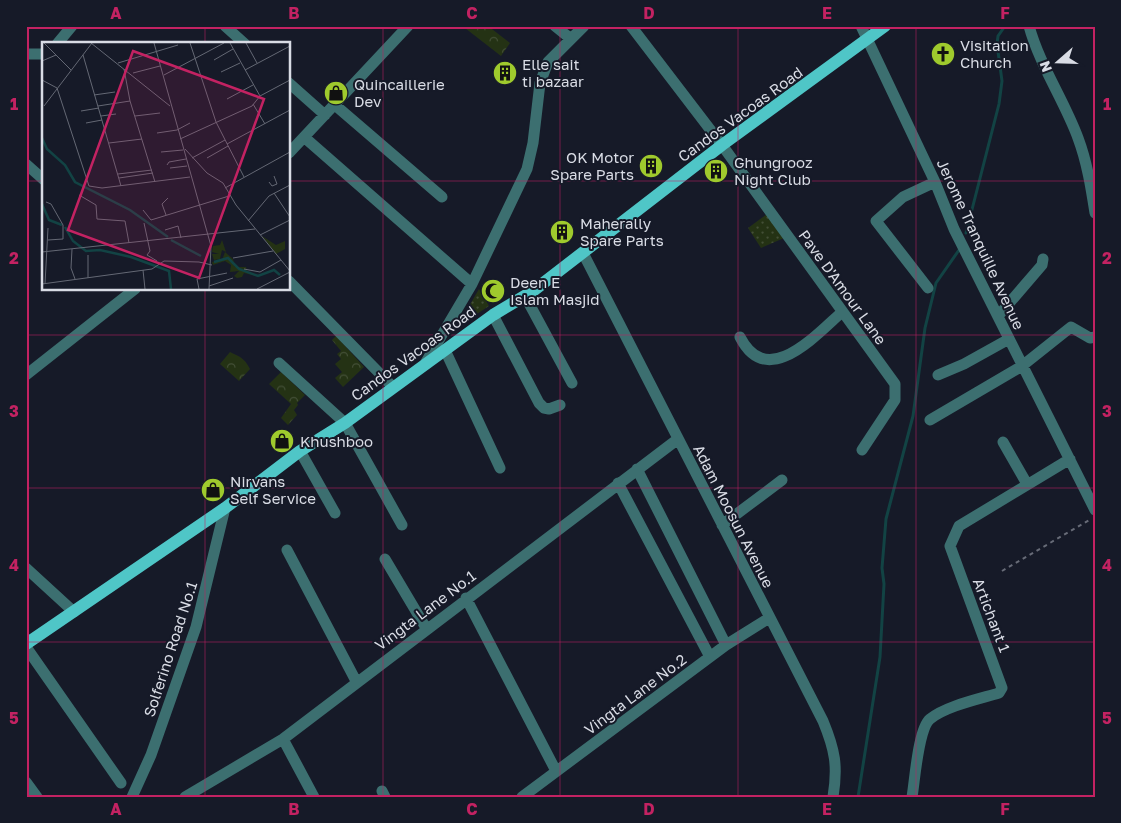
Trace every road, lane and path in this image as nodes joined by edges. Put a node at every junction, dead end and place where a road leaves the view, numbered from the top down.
1 (72, 26) edge
2 (225, 26) edge
3 (408, 26) edge
4 (555, 26) edge
5 (584, 26) edge
6 (631, 26) edge
7 (861, 26) edge
8 (885, 26) edge
9 (1029, 26) edge
10 (571, 39) junction
11 (868, 40) junction
12 (59, 42) edge
13 (242, 42) edge
14 (26, 54) edge
15 (42, 54) edge
16 (290, 84) edge
17 (334, 105) junction
18 (325, 115) junction
19 (304, 137) junction
20 (722, 145) junction
21 (290, 152) edge
22 (26, 164) edge
23 (42, 178) edge
24 (935, 182) junction
25 (442, 197) dead end
26 (1095, 213) edge
27 (583, 253) junction
28 (1043, 259) dead end
29 (290, 282) edge
30 (472, 284) junction
31 (928, 288) dead end
32 (134, 290) edge
33 (525, 296) junction
34 (842, 312) junction
35 (493, 315) junction
36 (999, 315) junction
37 (740, 337) dead end
38 (1095, 337) edge
39 (1009, 339) junction
40 (445, 350) junction
41 (426, 362) junction
42 (279, 363) dead end
43 (1022, 366) junction
44 (26, 375) edge
45 (938, 375) dead end
46 (572, 383) dead end
47 (393, 388) junction
48 (560, 405) dead end
49 (930, 420) dead end
50 (345, 423) junction
51 (678, 439) junction
52 (1003, 442) dead end
53 (862, 450) dead end
54 (300, 452) junction
55 (1070, 459) junction
56 (500, 468) dead end
57 (637, 469) junction
58 (782, 480) dead end
59 (618, 483) junction
60 (1027, 484) junction
61 (225, 508) junction
62 (1095, 510) edge
63 (335, 513) dead end
64 (1095, 516) edge
65 (402, 525) dead end
66 (722, 525) junction
67 (287, 550) dead end
68 (385, 559) dead end
69 (26, 568) edge
70 (1002, 571) dead end
71 (466, 598) junction
72 (74, 612) junction
73 (769, 618) junction
74 (426, 628) junction
75 (26, 645) edge
76 (726, 645) junction
77 (710, 657) junction
78 (356, 682) junction
79 (283, 739) junction
80 (556, 771) junction
81 (26, 782) edge
82 (121, 783) dead end
83 (37, 797) edge
84 (132, 797) edge
85 (185, 797) edge
86 (314, 797) edge
87 (522, 797) edge
88 (833, 797) edge
89 (912, 797) edge

1 - 12 street
2 - 13 street
3 - 17 street
4 - 10 street
5 - 10 street
6 - 20 street, Pave D'Amour Lane
7 - 11 street, Jerome Tranquille Avenue
8 - 11 main road, Candos Vacoas Road
9 - 26 street
10 - 30 street
11 - 20 main road, Candos Vacoas Road
11 - 24 street, Jerome Tranquille Avenue
14 - 15 street
16 - 18 street
17 - 18 street
17 - 25 street
18 - 19 street
19 - 21 street
19 - 30 street
20 - 27 main road, Candos Vacoas Road
20 - 34 street, Pave D'Amour Lane
22 - 23 street
24 - 31 street
24 - 36 street, Jerome Tranquille Avenue
27 - 33 main road, Candos Vacoas Road
27 - 51 street, Adam Moosun Avenue
28 - 36 street
29 - 47 street
30 - 41 street
32 - 44 street
33 - 35 main road, Candos Vacoas Road
33 - 46 street
34 - 37 street
34 - 53 street, Pave D'Amour Lane
35 - 40 main road, Candos Vacoas Road
35 - 48 street
36 - 39 street, Jerome Tranquille Avenue
38 - 43 street
39 - 43 street, Jerome Tranquille Avenue
39 - 45 street
40 - 41 main road, Candos Vacoas Road
40 - 56 street
41 - 47 main road, Candos Vacoas Road
42 - 50 street
43 - 49 street
43 - 55 street, Jerome Tranquille Avenue
47 - 50 main road, Candos Vacoas Road
50 - 54 main road, Candos Vacoas Road
50 - 65 street
51 - 57 street, Vingta Lane No.1
51 - 66 street, Adam Moosun Avenue
52 - 60 street
54 - 61 main road, Candos Vacoas Road
54 - 63 street
55 - 60 street, Artichant 1
55 - 62 street, Jerome Tranquille Avenue
57 - 59 street, Vingta Lane No.1
57 - 76 street
58 - 66 street
59 - 71 street, Vingta Lane No.1
59 - 77 street
60 - 89 street, Artichant 1
61 - 72 main road, Candos Vacoas Road
61 - 84 street, Solferino Road No.1
64 - 70 path
66 - 73 street, Adam Moosun Avenue
67 - 78 street
68 - 74 street
69 - 72 street
71 - 74 street, Vingta Lane No.1
71 - 80 street
72 - 75 main road, Candos Vacoas Road
73 - 76 street, Vingta Lane No.2
73 - 88 street, Adam Moosun Avenue
74 - 78 street, Vingta Lane No.1
75 - 82 street
76 - 77 street, Vingta Lane No.2
77 - 80 street, Vingta Lane No.2
78 - 79 street, Vingta Lane No.1
79 - 85 street, Vingta Lane No.1
79 - 86 street
80 - 87 street, Vingta Lane No.2
81 - 83 street

